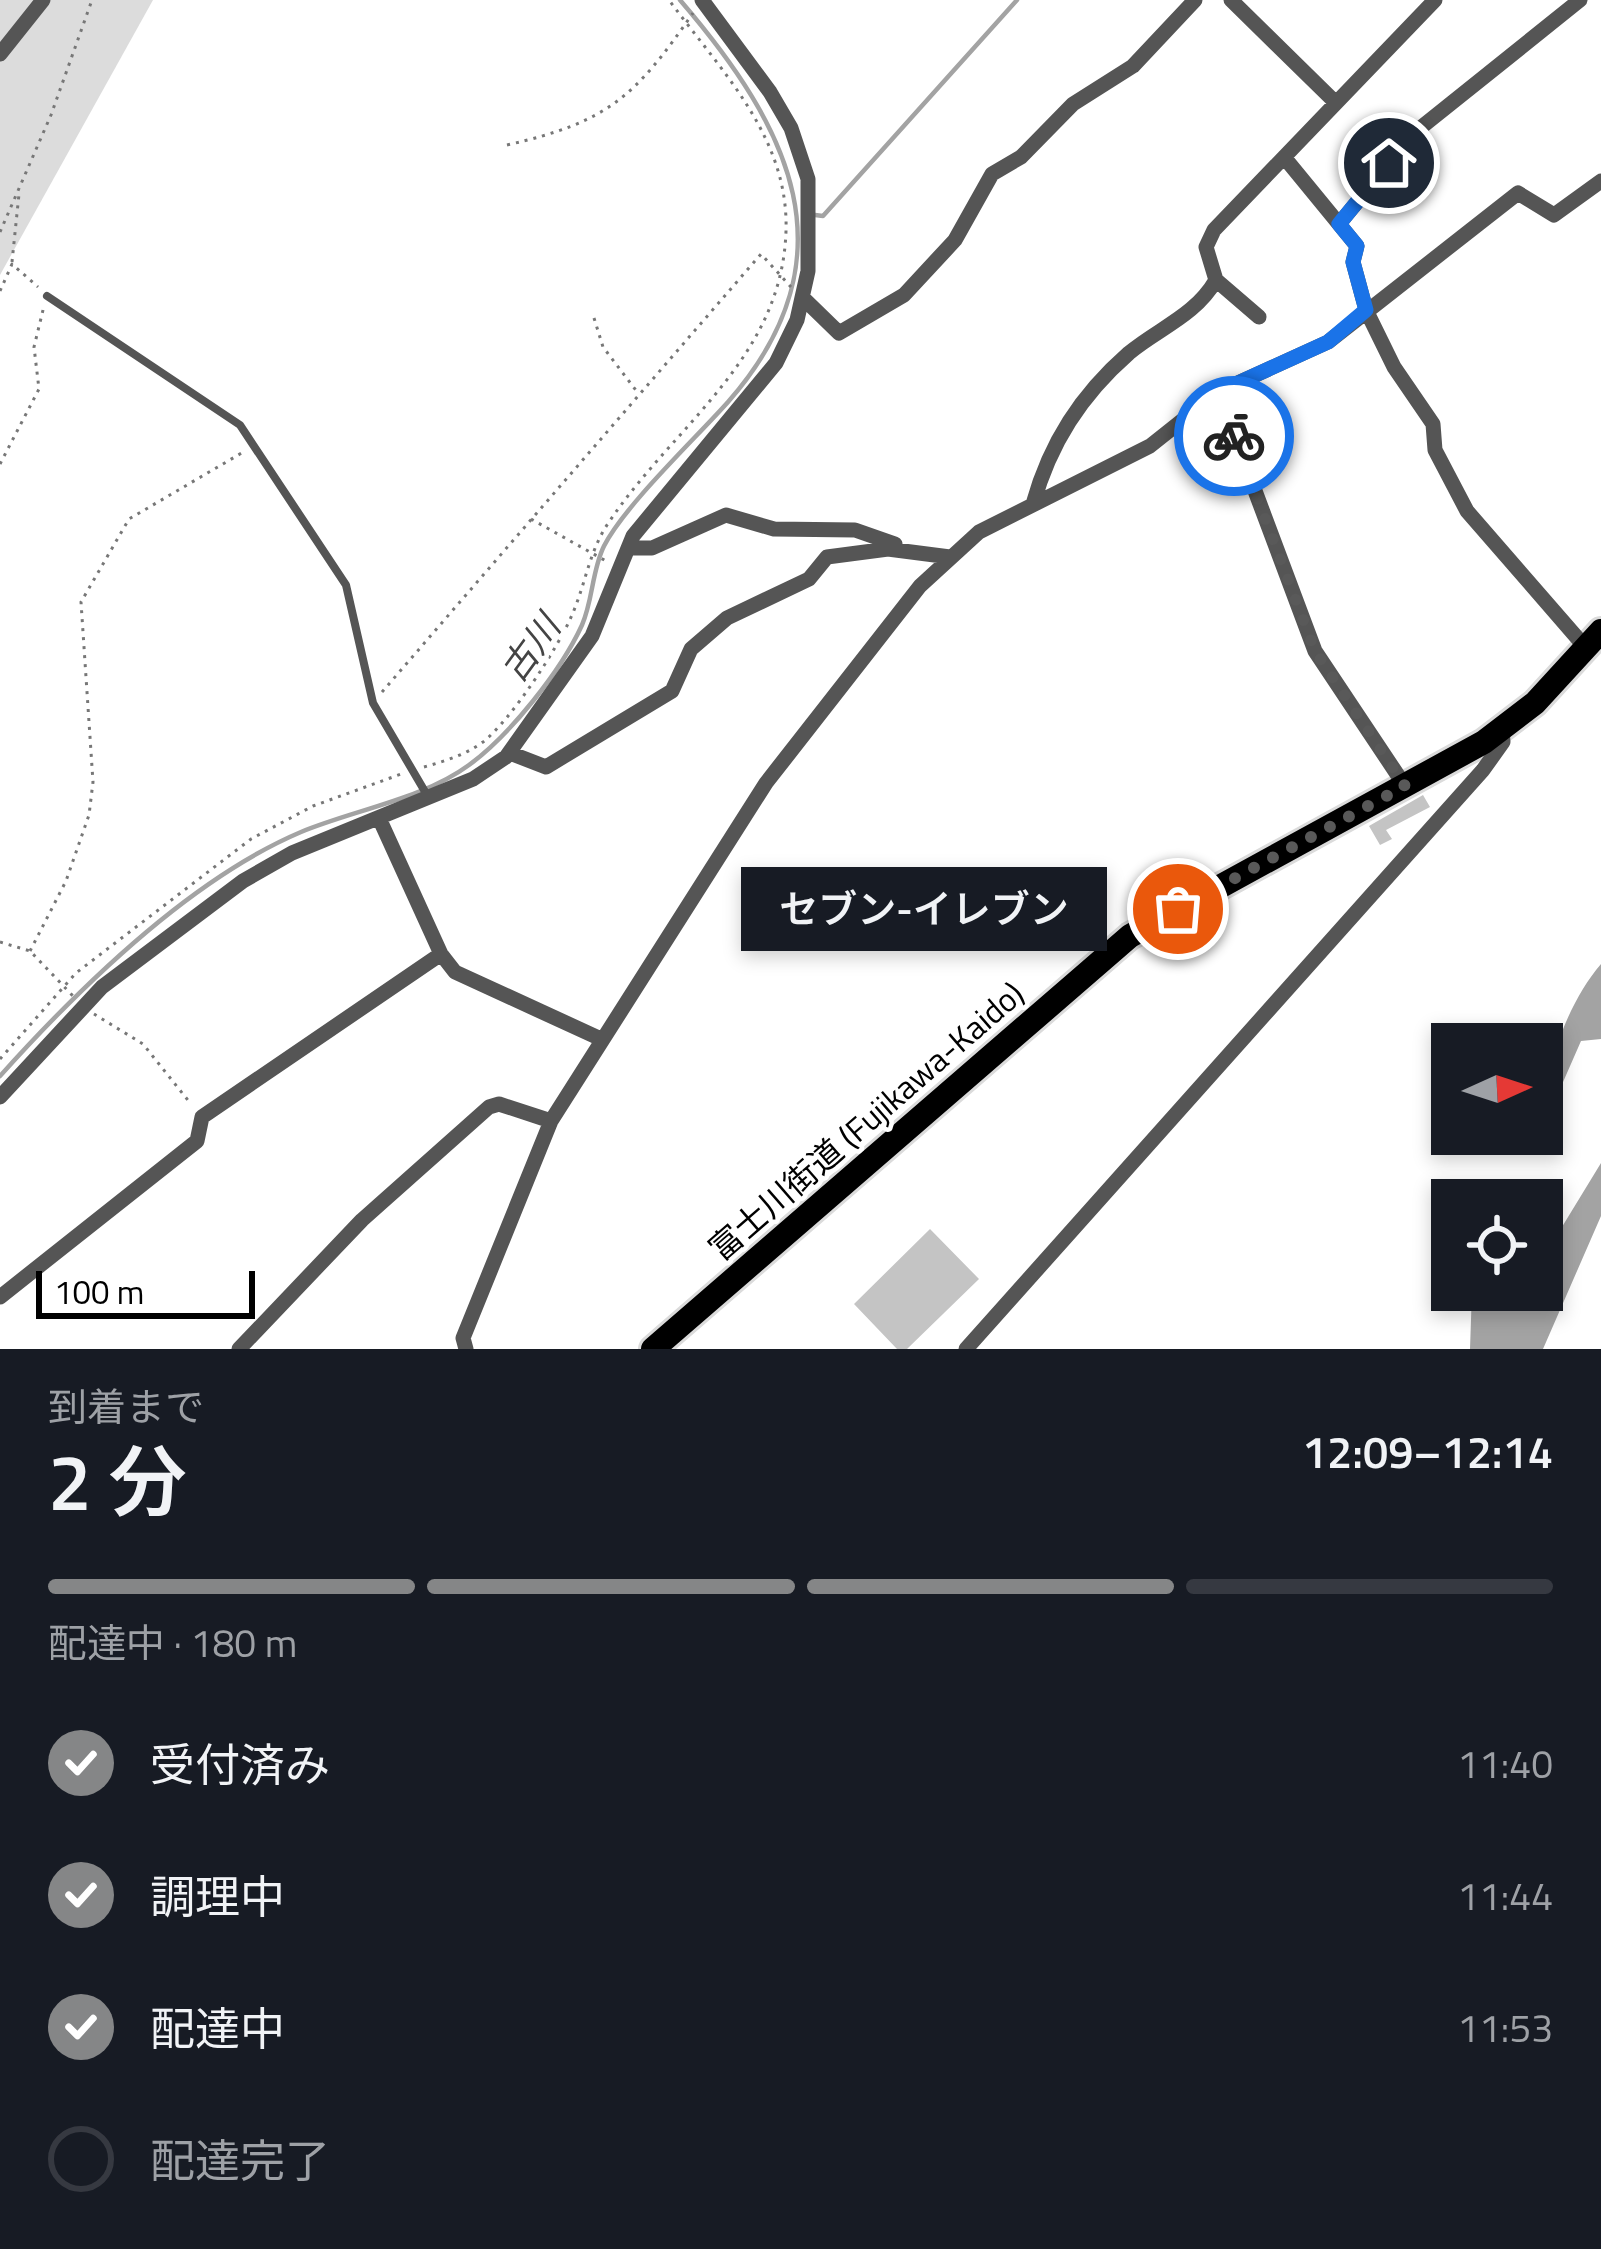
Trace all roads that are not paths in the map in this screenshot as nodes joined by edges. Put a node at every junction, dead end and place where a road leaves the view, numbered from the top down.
1 (43, 0) edge
2 (702, 0) edge
3 (1196, 0) edge
4 (1232, 0) edge
5 (1435, 0) edge
6 (1580, 0) edge
7 (0, 54) edge
8 (1335, 102) junction
9 (1284, 157) junction
10 (1601, 181) edge
11 (1339, 224) junction
12 (1216, 280) junction
13 (47, 296) road end
14 (802, 297) junction
15 (1366, 310) junction
16 (1259, 317) dead end
17 (1218, 392) junction
18 (1033, 504) junction
19 (628, 548) junction
20 (917, 550) junction
21 (950, 557) junction
22 (1593, 639) edge
23 (1502, 729) junction
24 (514, 755) dead end
25 (1405, 786) junction
26 (427, 796) junction
27 (379, 818) junction
28 (441, 954) junction
29 (601, 1039) junction
30 (0, 1097) edge
31 (551, 1121) junction
32 (0, 1297) edge
33 (239, 1349) edge
34 (466, 1349) edge
35 (653, 1349) edge
36 (966, 1349) edge

1 - 7 street
2 - 14 street
3 - 14 street
4 - 8 street
5 - 8 street
6 - 11 street
8 - 9 street
9 - 11 street
9 - 12 street
10 - 15 street
11 - 15 street
12 - 16 street
12 - 18 street
13 - 26 lane
14 - 19 street
15 - 17 street
15 - 22 street
17 - 18 street
17 - 25 street
18 - 21 street
19 - 20 street
19 - 26 street
20 - 21 street
20 - 24 street
21 - 29 street
22 - 23 main road, 富士川街道 (Fujikawa-Kaido)
23 - 25 main road, 富士川街道 (Fujikawa-Kaido)
23 - 36 street
25 - 35 main road, 富士川街道 (Fujikawa-Kaido)
26 - 27 street
27 - 28 street
27 - 30 street
28 - 29 street
28 - 32 street
29 - 31 street
31 - 33 street
31 - 34 street

